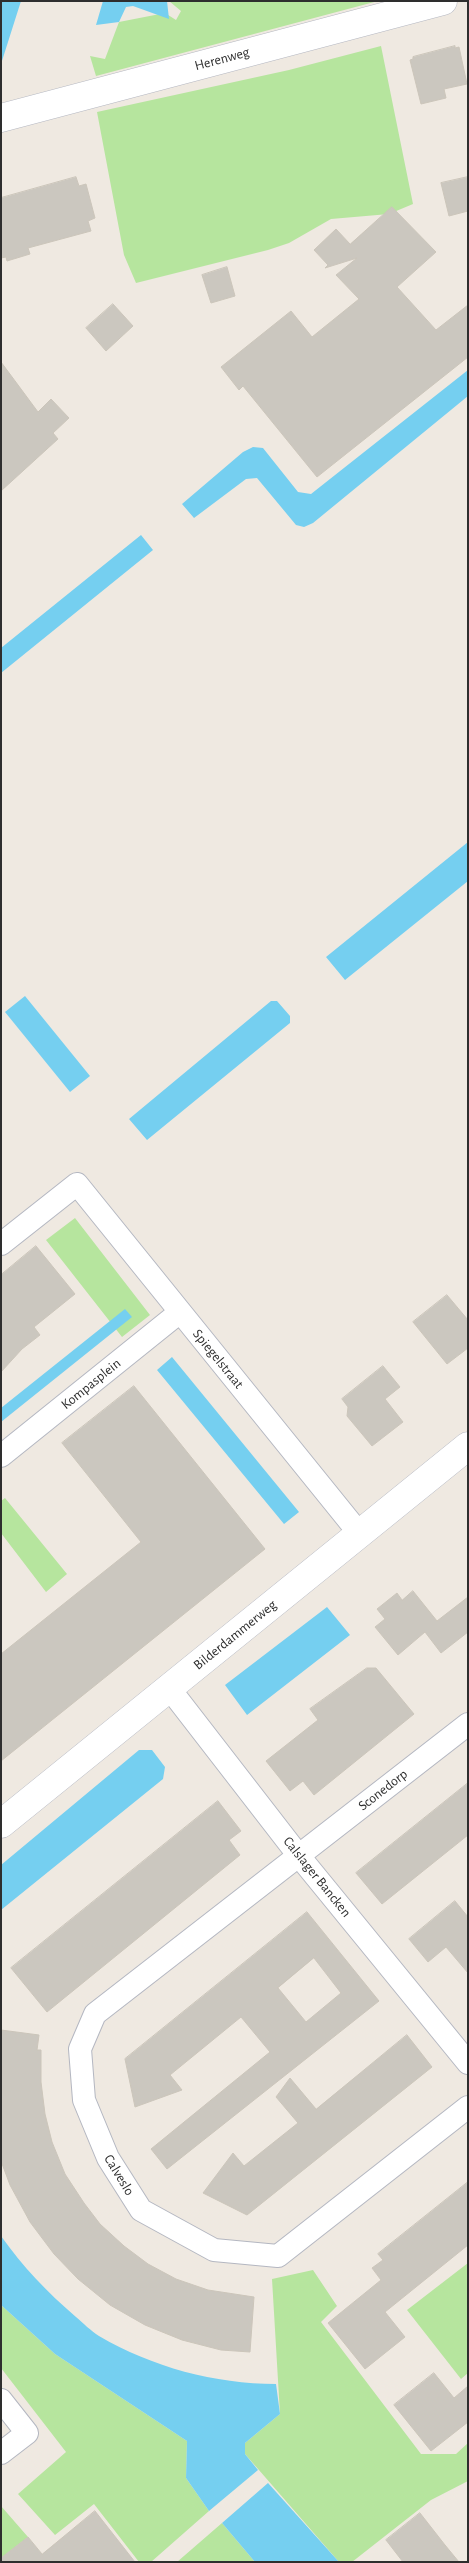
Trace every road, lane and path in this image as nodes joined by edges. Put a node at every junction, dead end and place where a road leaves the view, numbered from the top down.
1 (443, 1) edge
2 (1, 118) edge
3 (1, 1244) edge
4 (180, 1312) junction
5 (468, 1446) edge
6 (1, 1456) edge
7 (359, 1533) junction
8 (169, 1688) junction
9 (468, 1724) edge
10 (1, 1824) edge
11 (299, 1856) junction
12 (468, 2063) edge
13 (468, 2107) edge
14 (1, 2400) edge
15 (1, 2453) edge

1 - 2 street, Herenweg
3 - 4 street, Spiegelstraat
4 - 6 street, Kompasplein
4 - 7 street, Spiegelstraat
5 - 7 street, Bilderdammerweg
7 - 8 street, Bilderdammerweg
8 - 10 street, Bilderdammerweg
8 - 11 street, Calslager Bancken
9 - 11 street, Sconedorp
11 - 12 street, Calslager Bancken
11 - 13 street, Calveslo
14 - 15 street

